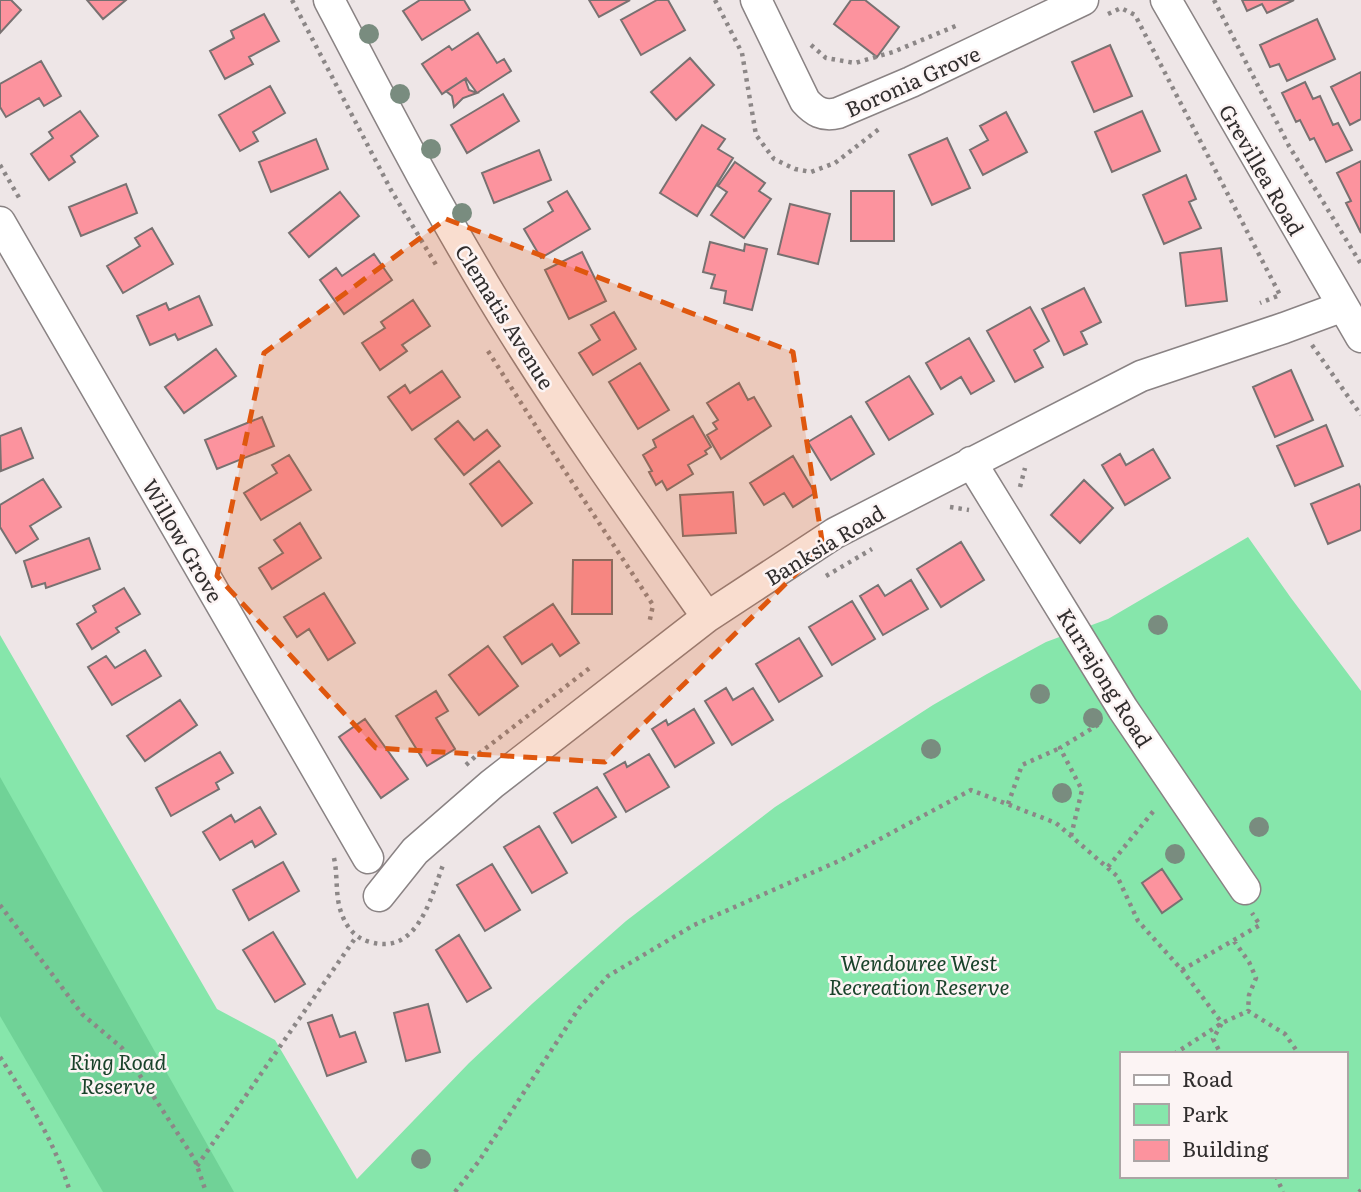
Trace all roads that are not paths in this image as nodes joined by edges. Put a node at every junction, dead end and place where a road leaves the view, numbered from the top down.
1 (329, 0) edge
2 (756, 0) edge
3 (1083, 0) edge
4 (1166, 0) edge
5 (0, 222) edge
6 (1341, 307) junction
7 (1361, 337) edge
8 (971, 462) junction
9 (707, 617) junction
10 (368, 858) dead end
11 (1245, 889) road end
12 (379, 897) dead end

1 - 9 street, Clematis Avenue
2 - 3 street, Boronia Grove
4 - 6 street, Grevillea Road
5 - 10 street, Willow Grove
6 - 7 street, Grevillea Road
6 - 8 street, Banksia Road
8 - 9 street, Banksia Road
8 - 11 street, Kurrajong Road
9 - 12 street, Banksia Road

